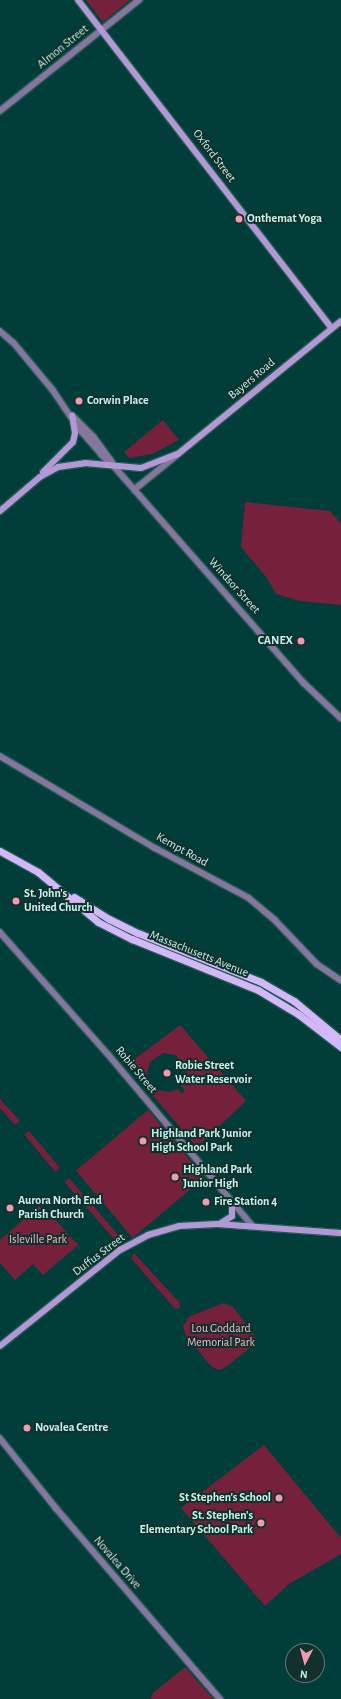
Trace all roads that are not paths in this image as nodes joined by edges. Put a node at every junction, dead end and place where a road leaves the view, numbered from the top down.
1 (78, 0) edge
2 (139, 0) edge
3 (102, 30) junction
4 (0, 112) edge
5 (341, 321) edge
6 (331, 327) junction
7 (0, 331) edge
8 (72, 415) junction
9 (178, 454) junction
10 (114, 466) junction
11 (40, 477) junction
12 (134, 490) junction
13 (0, 510) edge
14 (341, 718) edge
15 (0, 756) edge
16 (0, 851) edge
17 (50, 881) junction
18 (0, 932) edge
19 (341, 980) edge
20 (341, 1040) edge
21 (341, 1047) edge
22 (232, 1201) junction
23 (217, 1224) junction
24 (253, 1226) junction
25 (341, 1233) edge
26 (0, 1346) edge
27 (0, 1438) edge
28 (220, 1699) edge

1 - 3 main road, Oxford Street
2 - 3 street, Almon Street
3 - 4 street, Almon Street
3 - 6 main road, Oxford Street
5 - 6 main road, Bayers Road
6 - 9 main road, Bayers Road
7 - 8 street, Windsor Street
8 - 10 street, Windsor Street
8 - 11 main road
9 - 10 main road, Bayers Road
9 - 12 street, Bayers Road
10 - 11 main road, Bayers Road
10 - 12 street, Windsor Street
11 - 13 main road
12 - 14 street, Windsor Street
15 - 19 street, Kempt Road
16 - 17 main road, Massachusetts Avenue
17 - 20 main road, Massachusetts Avenue
17 - 21 main road, Massachusetts Avenue
18 - 22 street, Robie Street
22 - 23 main road
22 - 24 street, Robie Street
23 - 24 main road, Duffus Street
23 - 26 main road, Duffus Street
24 - 25 main road, Duffus Street
27 - 28 street, Novalea Drive

